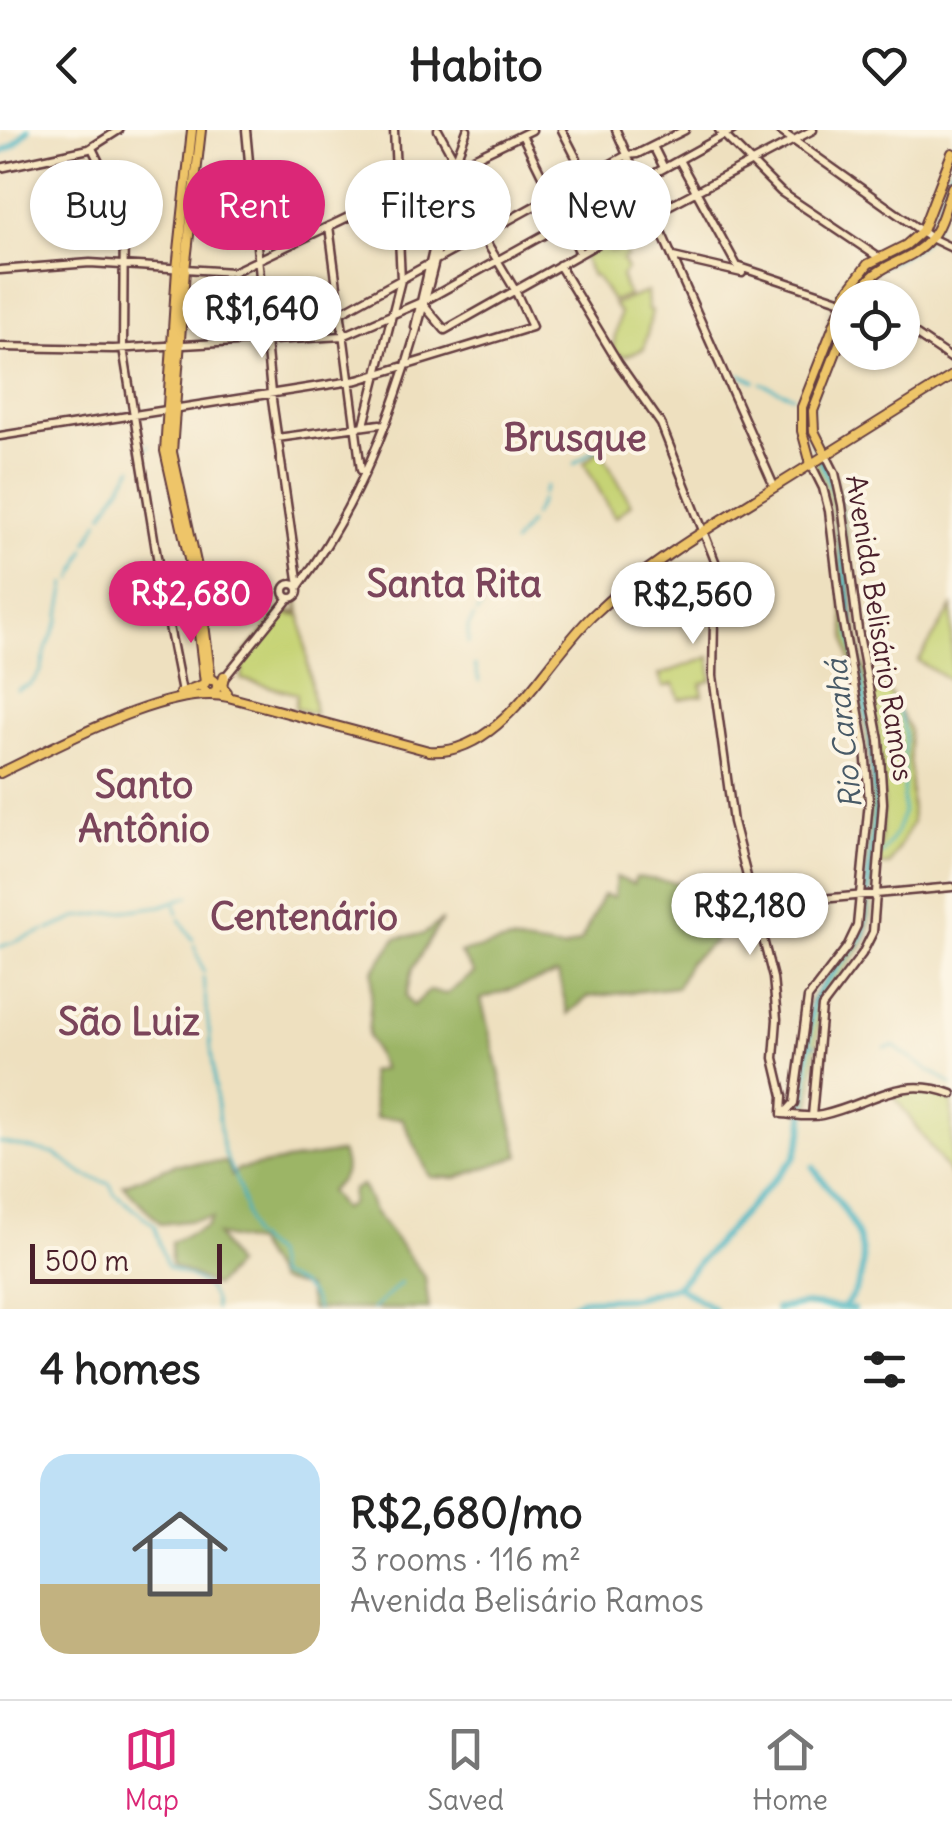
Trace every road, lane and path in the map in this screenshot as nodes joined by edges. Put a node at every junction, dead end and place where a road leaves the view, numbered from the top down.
1 (120, 130) edge
2 (192, 130) edge
3 (201, 130) edge
4 (246, 130) edge
5 (394, 130) edge
6 (438, 130) edge
7 (467, 130) edge
8 (532, 130) edge
9 (562, 130) edge
10 (616, 130) edge
11 (657, 130) edge
12 (685, 130) edge
13 (733, 130) edge
14 (779, 130) edge
15 (813, 130) edge
16 (721, 132) edge
17 (522, 135) junction
18 (794, 140) junction
19 (662, 141) junction
20 (653, 146) junction
21 (92, 148) junction
22 (952, 153) edge
23 (627, 156) junction
24 (395, 160) edge
25 (454, 160) edge
26 (457, 160) edge
27 (465, 160) edge
28 (534, 160) edge
29 (577, 160) edge
30 (620, 160) edge
31 (629, 160) edge
32 (660, 160) edge
33 (679, 160) junction
34 (752, 162) junction
35 (671, 164) edge
36 (0, 168) edge
37 (952, 187) edge
38 (695, 192) junction
39 (671, 205) edge
40 (345, 218) edge
41 (329, 226) junction
42 (927, 234) junction
43 (531, 241) edge
44 (952, 248) edge
45 (400, 250) edge
46 (436, 250) edge
47 (455, 250) edge
48 (492, 250) edge
49 (579, 250) edge
50 (587, 250) edge
51 (669, 250) edge
52 (578, 255) junction
53 (672, 257) junction
54 (878, 257) junction
55 (258, 260) junction
56 (498, 260) junction
57 (433, 262) junction
58 (124, 265) junction
59 (559, 265) junction
60 (181, 269) junction
61 (737, 269) junction
62 (0, 270) edge
63 (401, 280) junction
64 (853, 280) edge
65 (867, 280) edge
66 (515, 290) junction
67 (830, 297) edge
68 (424, 304) junction
69 (340, 313) junction
70 (392, 315) junction
71 (434, 320) junction
72 (420, 324) junction
73 (344, 336) junction
74 (920, 337) edge
75 (830, 339) edge
76 (266, 342) junction
77 (175, 346) junction
78 (0, 347) edge
79 (123, 348) junction
80 (952, 359) edge
81 (830, 367) edge
82 (403, 368) junction
83 (952, 374) edge
84 (376, 375) junction
85 (350, 382) junction
86 (271, 393) junction
87 (170, 408) junction
88 (134, 414) junction
89 (380, 424) junction
90 (360, 425) junction
91 (0, 436) edge
92 (277, 438) junction
93 (818, 458) junction
94 (361, 470) junction
95 (773, 484) junction
96 (703, 529) junction
97 (296, 585) junction
98 (226, 672) junction
99 (210, 684) junction
100 (182, 692) junction
101 (227, 692) junction
102 (0, 772) edge
103 (952, 887) edge
104 (871, 894) junction
105 (756, 905) junction
106 (952, 1096) edge
107 (782, 1114) junction
108 (810, 1116) junction

1 - 21 street
2 - 60 main road
3 - 60 main road
4 - 55 street
5 - 24 street
6 - 25 street
7 - 26 street
8 - 17 street
9 - 29 street
10 - 23 street
11 - 19 street
12 - 19 street
13 - 16 street
14 - 18 street
15 - 18 street
16 - 33 street
16 - 34 street
17 - 27 street
17 - 28 street
18 - 34 street
18 - 42 street
19 - 20 street
20 - 23 street
20 - 32 street
21 - 36 street
21 - 58 street
22 - 42 main road
23 - 30 street
23 - 31 street
33 - 35 street
33 - 38 street
34 - 38 street
34 - 54 street
37 - 42 main road
38 - 39 street
38 - 61 street
40 - 41 street
41 - 55 street
41 - 69 street
42 - 44 street
42 - 54 main road, Avenida Belisário Ramos
42 - 65 main road
43 - 56 street
45 - 63 street
46 - 57 street
47 - 57 street
48 - 56 street
49 - 52 street
50 - 52 street
51 - 53 street
52 - 59 street
53 - 61 street
53 - 95 street
54 - 64 main road, Avenida Belisário Ramos
55 - 60 street
55 - 76 street
56 - 66 street
56 - 68 street
57 - 63 street
57 - 68 street
58 - 60 street
58 - 62 street
58 - 79 street
59 - 66 street
59 - 96 street
60 - 77 main road
61 - 67 street
63 - 69 street
63 - 70 street
66 - 71 street
66 - 82 street
68 - 70 street
68 - 71 street
68 - 72 street
68 - 82 street
69 - 73 street
70 - 73 street
70 - 84 street
71 - 72 street
72 - 82 street
73 - 76 street
73 - 85 street
74 - 80 street
75 - 93 main road, Avenida Belisário Ramos
76 - 77 street
76 - 86 street
77 - 79 street
77 - 87 main road
78 - 79 street
79 - 88 street
81 - 93 main road, Avenida Belisário Ramos
82 - 84 street
82 - 89 street
82 - 97 street
83 - 93 main road
84 - 85 street
84 - 90 street
85 - 86 street
85 - 90 street
86 - 87 street
86 - 92 street
87 - 88 street
87 - 99 main road
88 - 91 street
88 - 100 street
89 - 90 street
89 - 94 street
90 - 92 street
90 - 94 street
92 - 97 street
93 - 95 main road
93 - 96 main road
93 - 104 street, Avenida Belisário Ramos
93 - 104 street, Avenida Belisário Ramos
94 - 97 street
95 - 96 main road
96 - 99 main road
96 - 101 main road
96 - 105 street
97 - 98 street
98 - 99 street
98 - 101 main road
99 - 100 main road
99 - 101 main road
99 - 102 main road
100 - 102 main road
103 - 104 street
104 - 105 street
104 - 107 street, Avenida Belisário Ramos
104 - 108 street, Avenida Belisário Ramos
105 - 107 street
106 - 108 street
107 - 108 street

